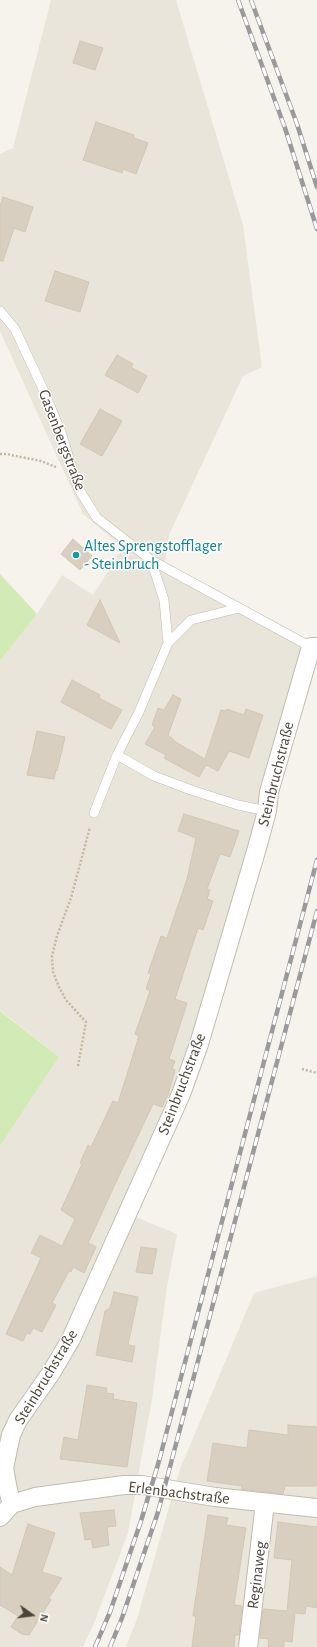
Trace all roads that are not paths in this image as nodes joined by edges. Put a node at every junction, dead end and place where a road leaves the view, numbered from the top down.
1 (0, 311) edge
2 (151, 560) junction
3 (239, 608) junction
4 (168, 642) junction
5 (314, 647) edge
6 (117, 755) junction
7 (267, 811) junction
8 (94, 813) road end
9 (265, 1504) junction
10 (317, 1508) edge
11 (6, 1510) edge
12 (248, 1647) edge

1 - 2 lane, Gasenbergstraße
2 - 3 lane, Gasenbergstraße
2 - 4 lane
3 - 4 lane
3 - 5 lane, Gasenbergstraße
4 - 6 lane
5 - 7 street, Steinbruchstraße
6 - 7 lane
6 - 8 lane
7 - 11 street, Steinbruchstraße
9 - 10 street, Erlenbachstraße
9 - 11 street, Erlenbachstraße
9 - 12 street, Reginaweg

